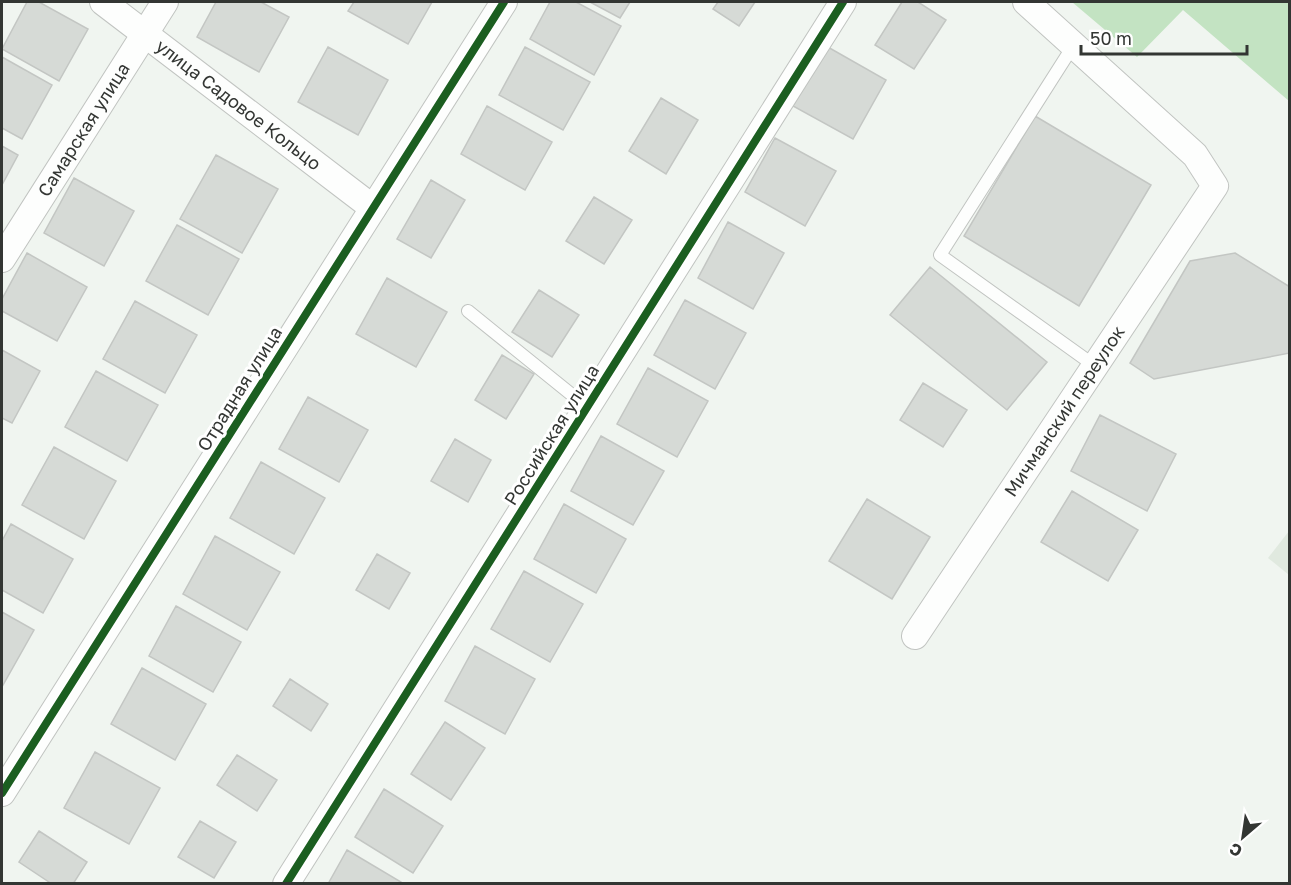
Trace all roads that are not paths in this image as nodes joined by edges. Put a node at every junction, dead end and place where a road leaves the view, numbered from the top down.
1 (103, 2) edge
2 (165, 2) edge
3 (504, 2) edge
4 (843, 2) edge
5 (1026, 2) edge
6 (144, 34) junction
7 (1074, 44) junction
8 (373, 208) junction
9 (2, 259) edge
10 (468, 311) dead end
11 (1095, 366) junction
12 (587, 407) junction
13 (915, 636) dead end
14 (2, 793) edge
15 (286, 884) edge

1 - 6 street, улица Садовое Кольцо
2 - 6 street, Самарская улица
3 - 8 street, Отрадная улица
4 - 12 street, Российская улица
5 - 7 street
6 - 8 street, улица Садовое Кольцо
6 - 9 street, Самарская улица
7 - 11 street, Мичманский переулок
7 - 11 lane
8 - 14 street, Отрадная улица
10 - 12 lane
11 - 13 street, Мичманский переулок
12 - 15 street, Российская улица

